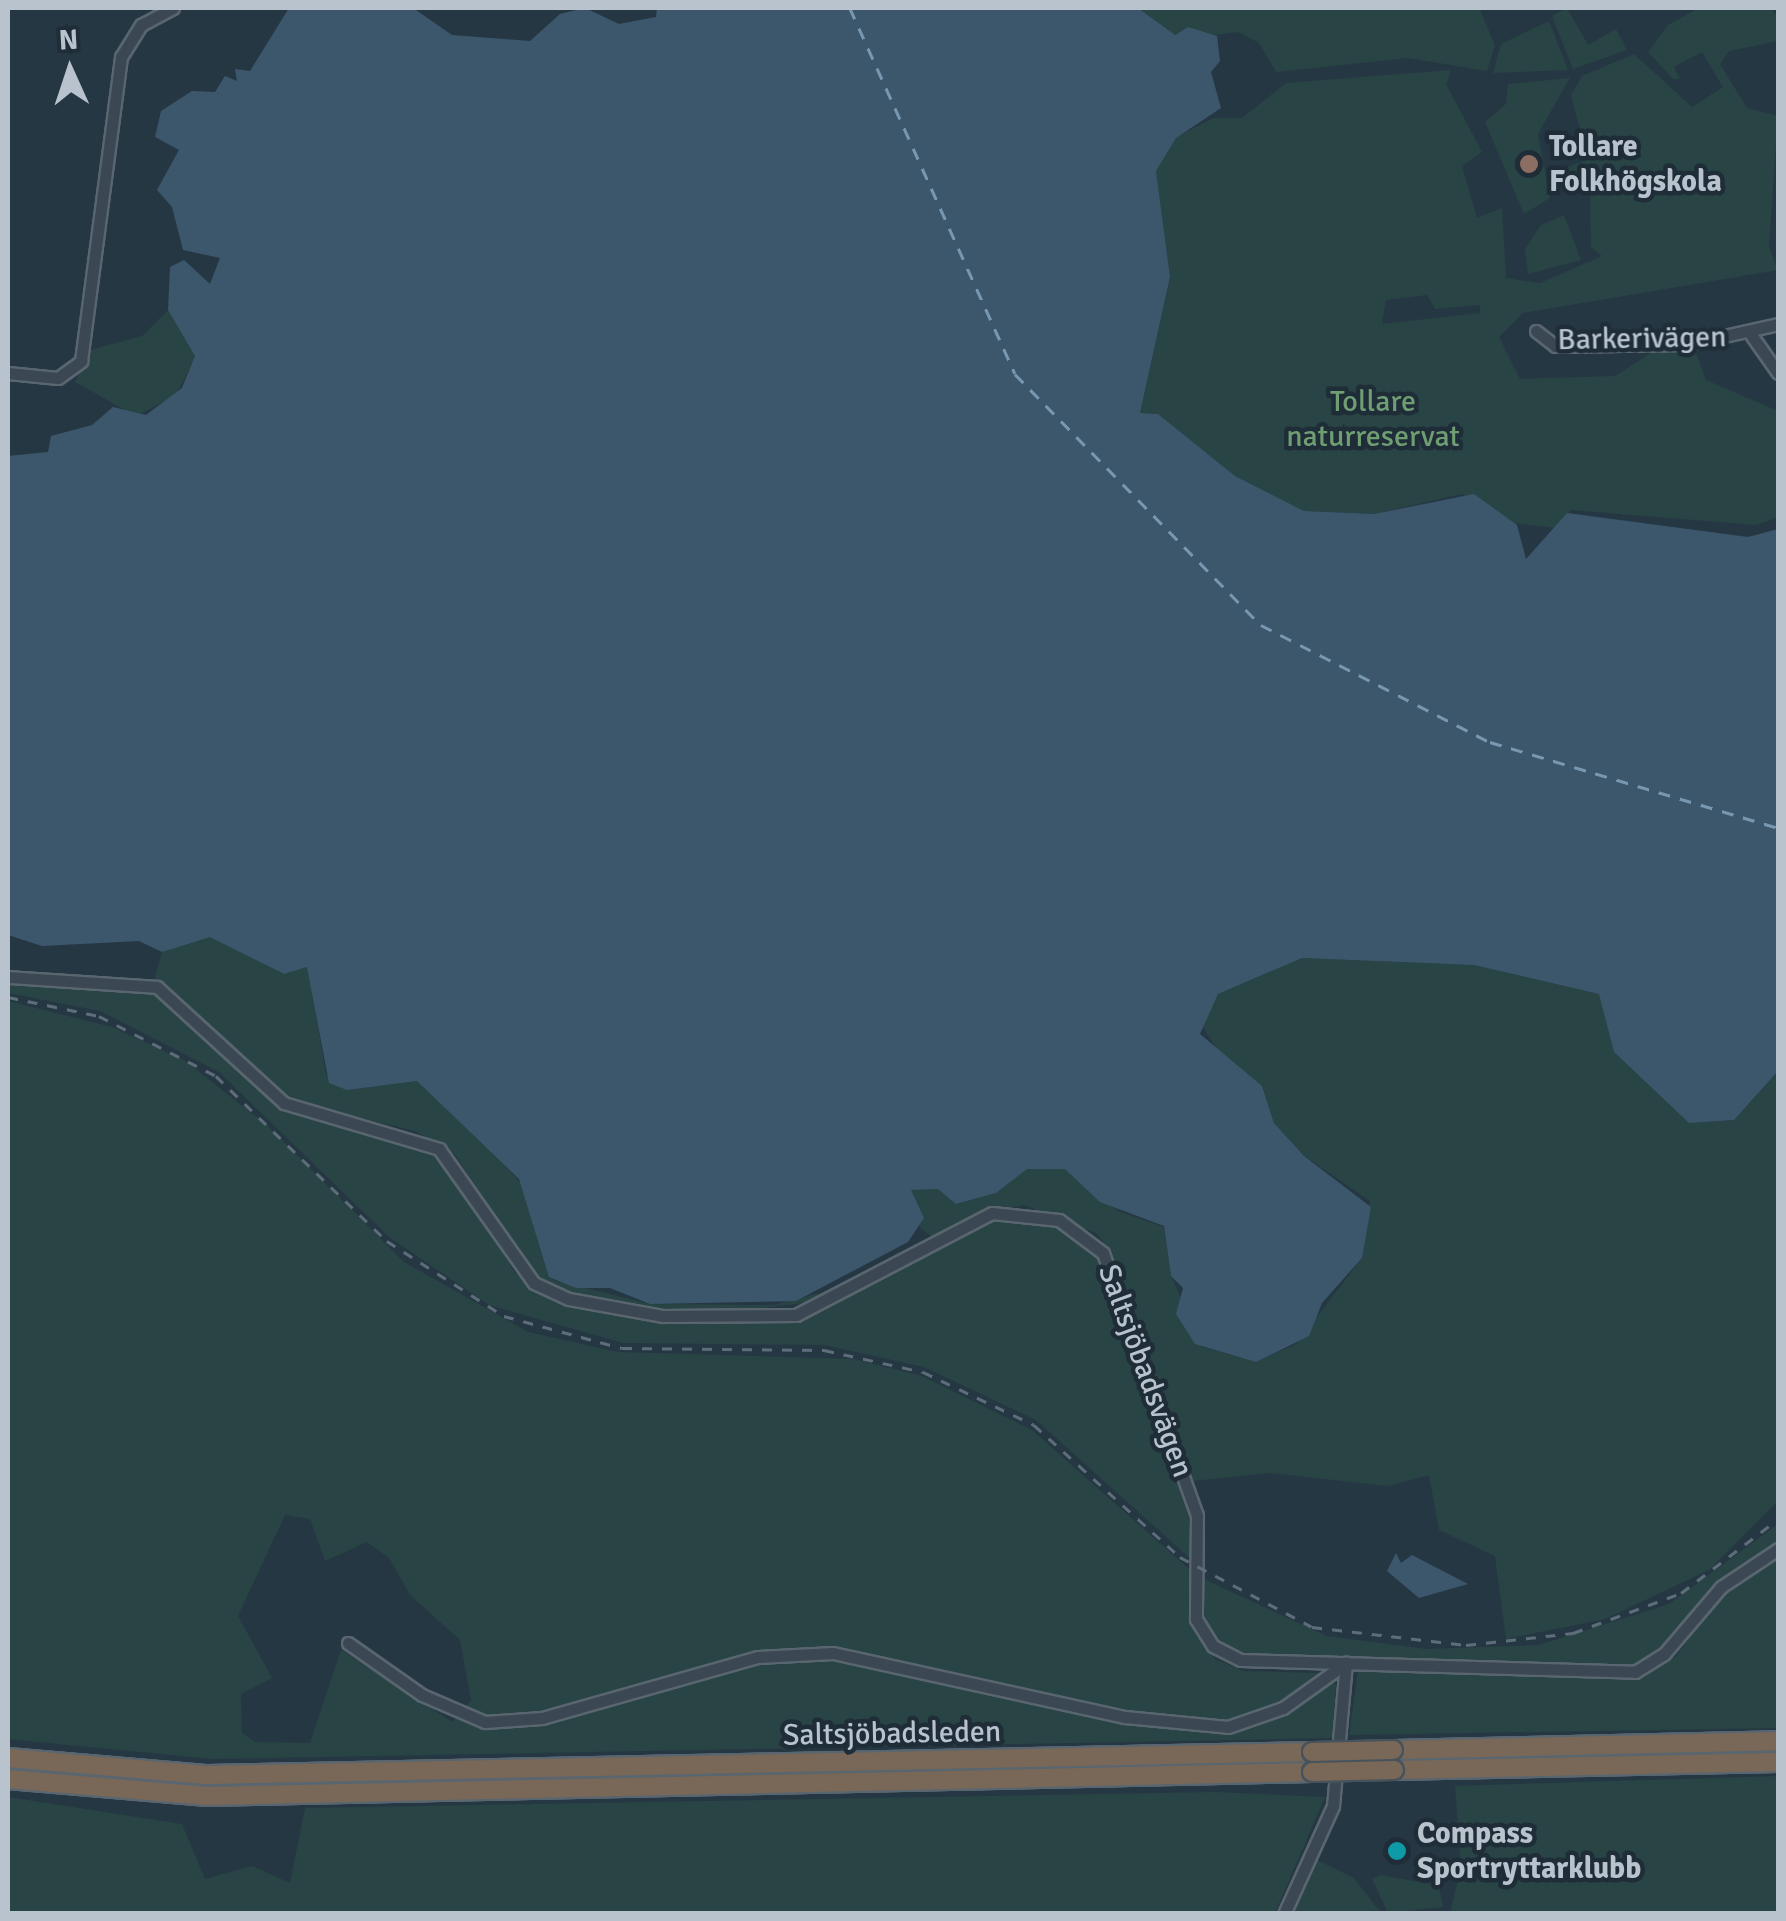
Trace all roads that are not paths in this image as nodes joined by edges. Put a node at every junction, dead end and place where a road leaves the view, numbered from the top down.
1 (173, 8) edge
2 (1778, 324) edge
3 (1536, 331) dead end
4 (1752, 336) junction
5 (8, 373) edge
6 (1778, 373) edge
7 (8, 977) edge
8 (1778, 1549) edge
9 (348, 1643) dead end
10 (1346, 1663) junction
11 (1778, 1741) edge
12 (8, 1758) edge
13 (1778, 1762) edge
14 (8, 1778) edge
15 (1284, 1914) edge

1 - 5 street
2 - 4 street
3 - 4 street, Barkerivägen
4 - 6 street
7 - 10 street, Saltsjöbadsvägen
8 - 10 street, Saltsjöbadsvägen
9 - 10 street
10 - 15 street
11 - 12 highway, Saltsjöbadsleden, bridge
13 - 14 highway, Saltsjöbadsleden, bridge

